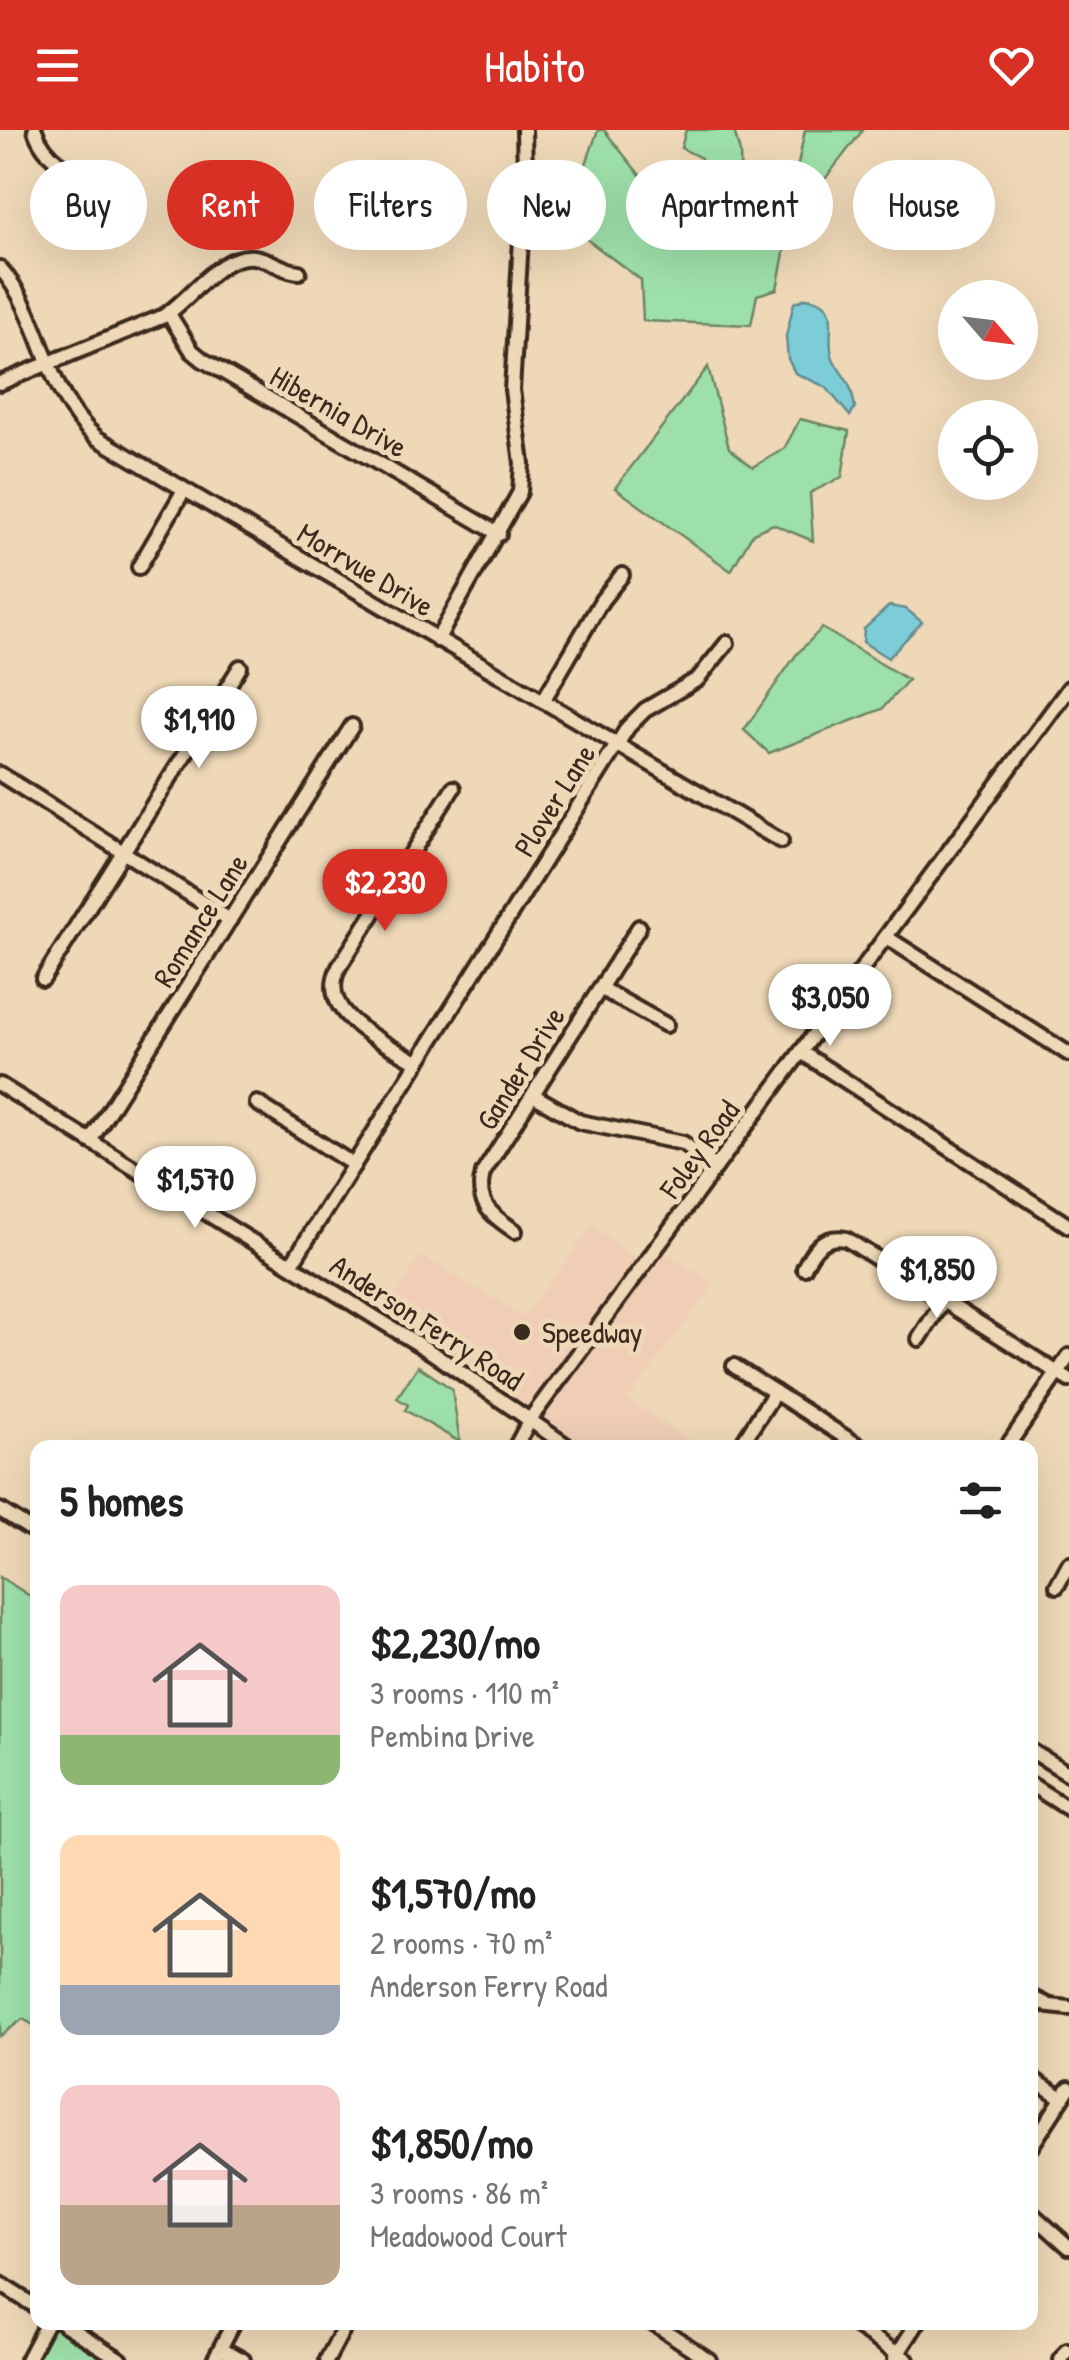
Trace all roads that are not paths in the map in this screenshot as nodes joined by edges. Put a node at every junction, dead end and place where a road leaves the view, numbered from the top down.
1 (35, 130) edge
2 (524, 130) edge
3 (56, 160) edge
4 (0, 268) edge
5 (299, 272) dead end
6 (169, 314) junction
7 (48, 364) junction
8 (0, 383) edge
9 (184, 490) junction
10 (499, 534) junction
11 (139, 566) dead end
12 (622, 576) dead end
13 (437, 640) junction
14 (726, 644) dead end
15 (240, 667) dead end
16 (1069, 688) edge
17 (542, 701) junction
18 (352, 726) dead end
19 (618, 745) junction
20 (0, 774) edge
21 (452, 788) dead end
22 (782, 841) dead end
23 (123, 852) junction
24 (230, 920) junction
25 (638, 927) dead end
26 (886, 937) junction
27 (43, 979) dead end
28 (600, 988) junction
29 (666, 1026) dead end
30 (801, 1052) junction
31 (1069, 1054) edge
32 (418, 1062) junction
33 (0, 1085) edge
34 (532, 1094) junction
35 (257, 1103) dead end
36 (90, 1141) junction
37 (354, 1164) junction
38 (716, 1168) junction
39 (1069, 1226) edge
40 (515, 1232) dead end
41 (291, 1264) junction
42 (804, 1268) dead end
43 (944, 1300) junction
44 (919, 1339) dead end
45 (1069, 1356) edge
46 (734, 1366) dead end
47 (1064, 1376) edge
48 (774, 1392) junction
49 (531, 1418) junction
50 (519, 1440) edge
51 (560, 1440) edge
52 (744, 1440) edge
53 (849, 1440) edge
54 (1012, 1440) edge
55 (0, 1510) edge
56 (30, 1529) edge
57 (1069, 1564) edge
58 (1057, 1586) dead end
59 (1038, 1755) edge
60 (1069, 1774) edge
61 (1038, 1789) edge
62 (1069, 1808) edge
63 (1038, 2000) edge
64 (1069, 2008) edge
65 (1038, 2081) edge
66 (1066, 2093) edge
67 (1038, 2136) edge
68 (1038, 2219) edge
69 (1069, 2247) edge
70 (0, 2284) edge
71 (30, 2303) edge
72 (43, 2330) edge
73 (74, 2330) edge
74 (230, 2330) edge
75 (343, 2330) edge
76 (663, 2330) edge
77 (861, 2330) edge
78 (914, 2330) edge
79 (217, 2354) edge
80 (899, 2358) edge
81 (704, 2359) edge
82 (27, 2360) edge
83 (121, 2360) edge
84 (243, 2360) edge
85 (327, 2360) edge

1 - 3 street
2 - 10 street
4 - 7 street, Morrvue Drive
5 - 6 street
6 - 7 street
6 - 10 street, Hibernia Drive
7 - 8 street
7 - 9 street, Morrvue Drive
9 - 11 street
9 - 13 street, Morrvue Drive
10 - 13 street
12 - 17 street
13 - 17 street, Morrvue Drive
14 - 19 street, Plover Lane
15 - 23 street
16 - 26 street, Foley Road
17 - 19 street, Morrvue Drive
18 - 24 street, Romance Lane
19 - 22 street, Morrvue Drive
19 - 32 street, Plover Lane
20 - 23 street
21 - 32 street
23 - 24 street
23 - 27 street
24 - 36 street, Romance Lane
25 - 28 street, Gander Drive
26 - 30 street, Foley Road
26 - 31 street
28 - 29 street
28 - 34 street, Gander Drive
30 - 38 street, Foley Road
30 - 39 street
32 - 37 street, Plover Lane
33 - 36 street, Anderson Ferry Road
34 - 38 street
34 - 40 street, Gander Drive
35 - 37 street
36 - 41 street, Anderson Ferry Road
37 - 41 street, Plover Lane
38 - 49 street, Foley Road
41 - 49 street, Anderson Ferry Road
42 - 43 street
43 - 44 street
43 - 47 street
45 - 47 street
46 - 48 street
47 - 54 street
48 - 52 street
48 - 53 street
49 - 50 street, Foley Road
49 - 51 street, Anderson Ferry Road
55 - 56 street
57 - 58 street
59 - 60 street
61 - 62 street
63 - 64 street
65 - 66 street
66 - 67 street
68 - 69 street
70 - 71 street
72 - 82 street
73 - 83 street
74 - 79 street
75 - 85 street
76 - 81 street
77 - 80 street
78 - 80 street
79 - 84 street

